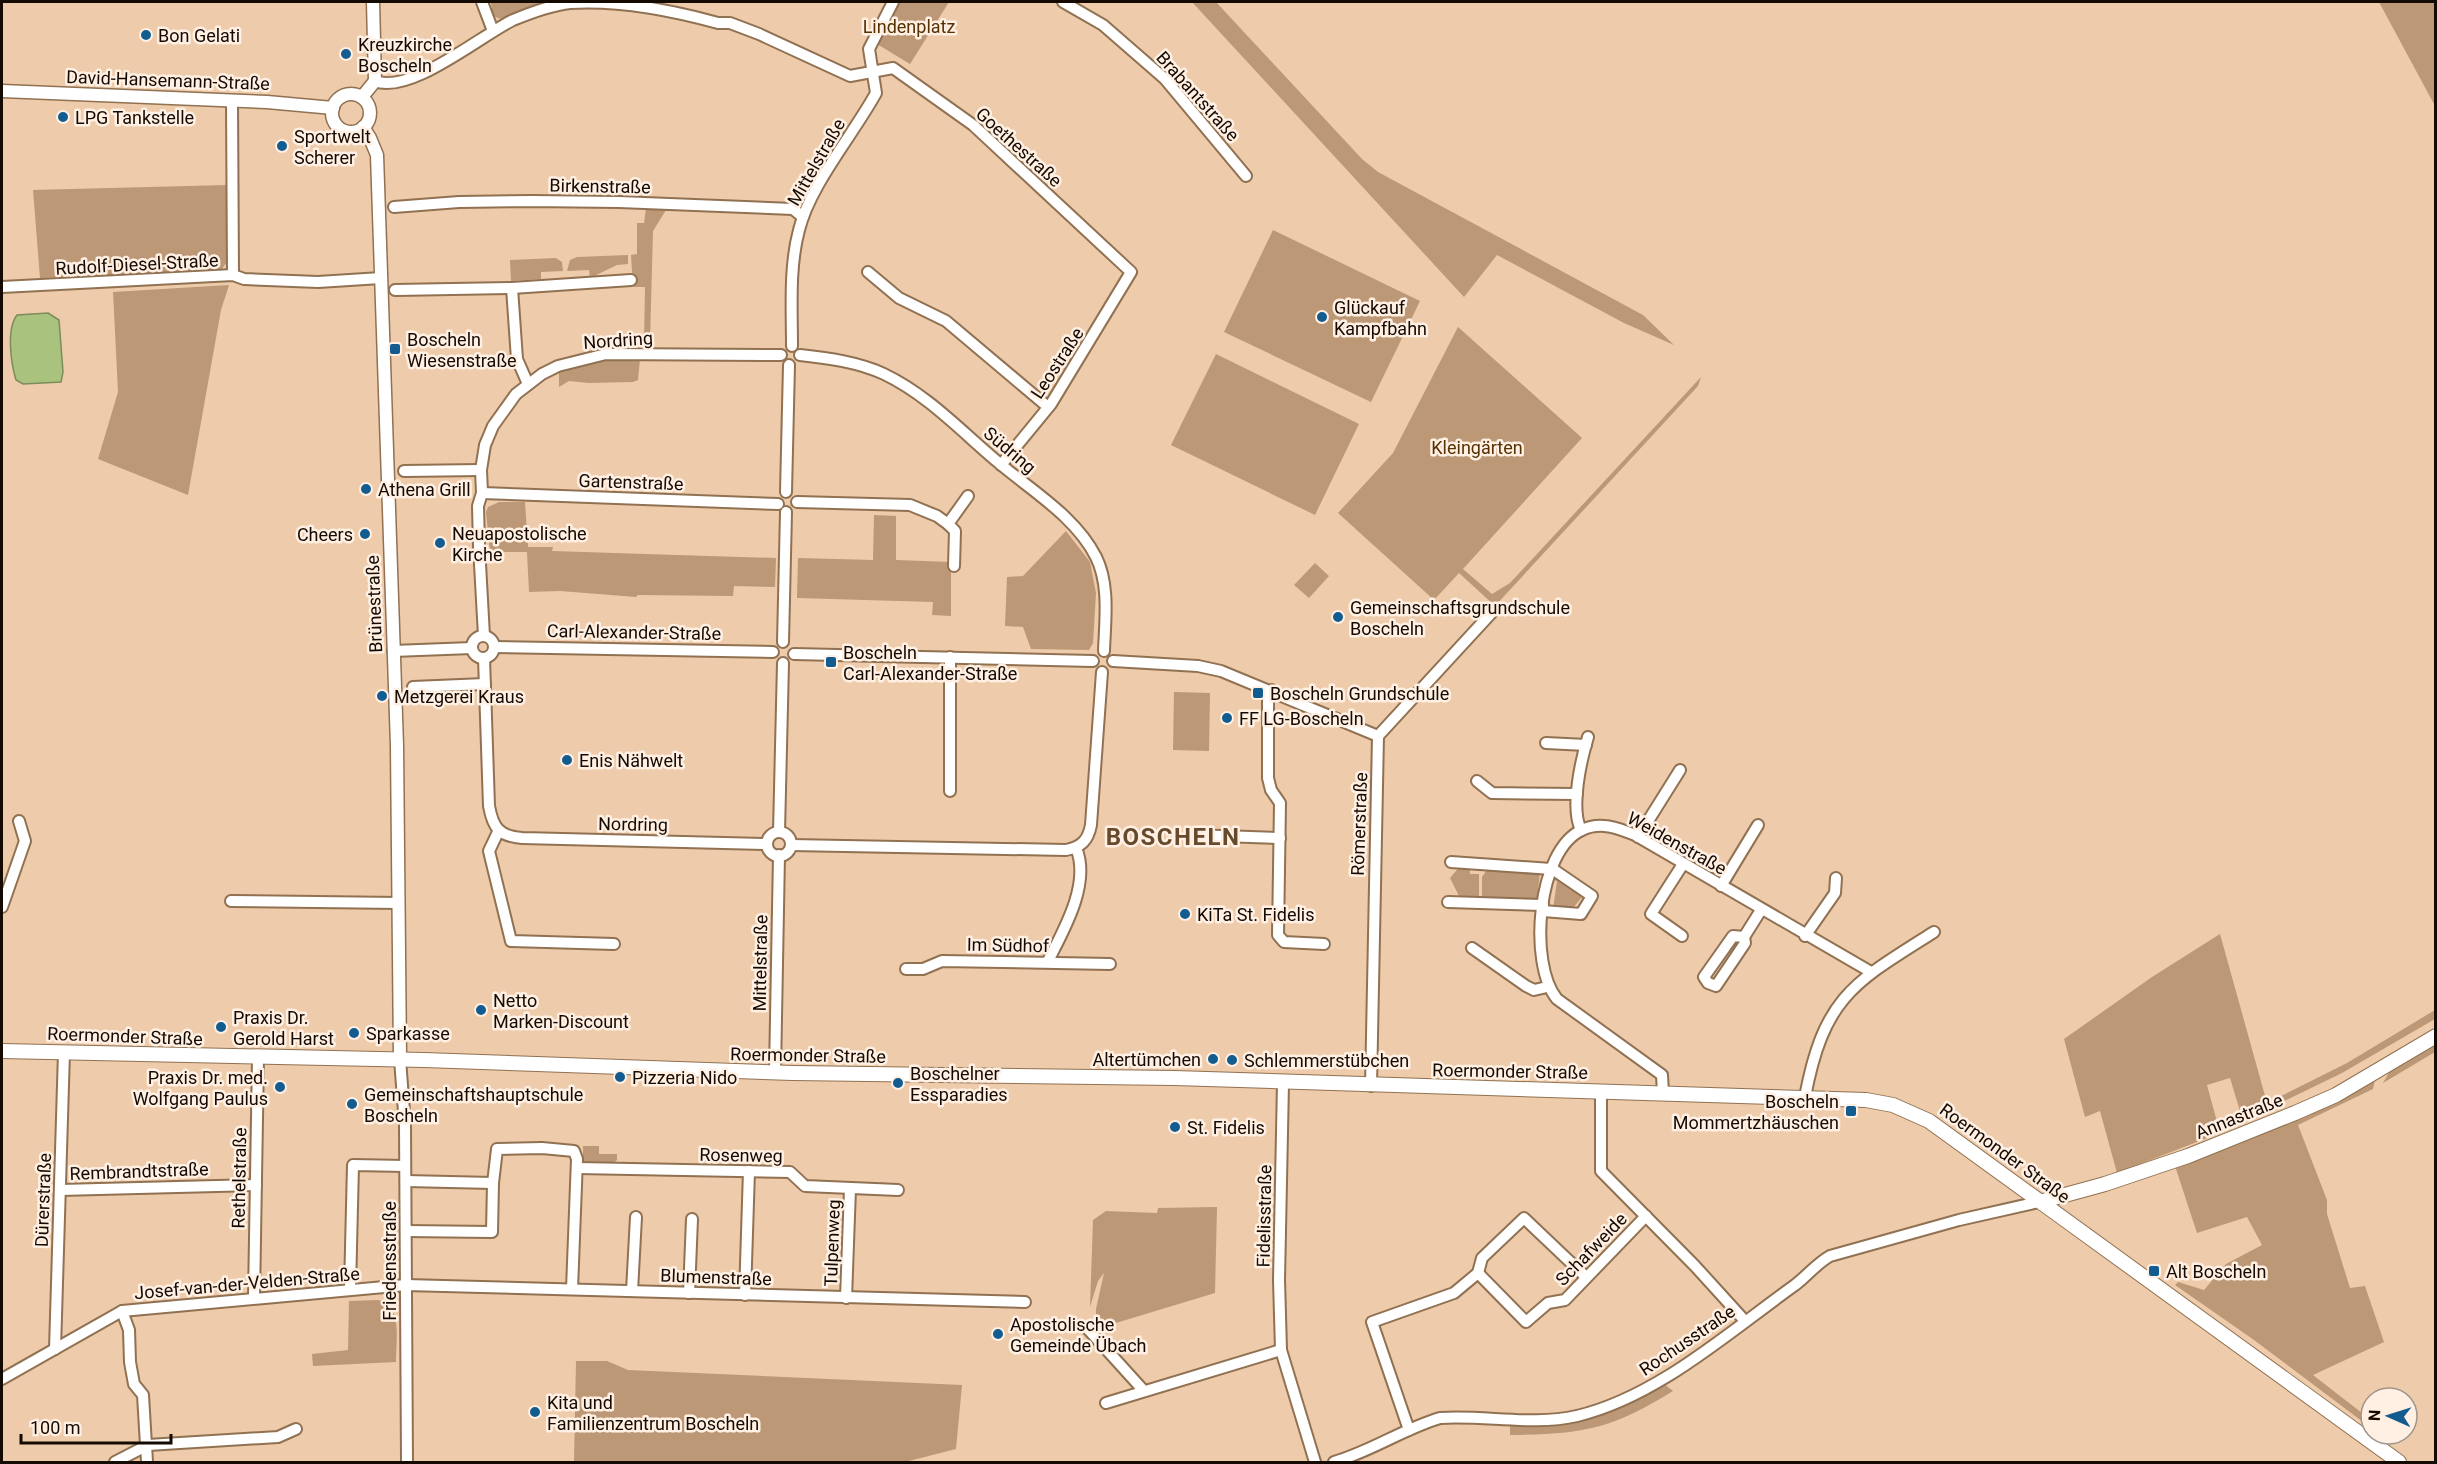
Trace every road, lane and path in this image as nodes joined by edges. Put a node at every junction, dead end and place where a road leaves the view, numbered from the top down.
1 (373, 2) edge
2 (482, 2) edge
3 (893, 2) edge
4 (1063, 2) edge
5 (494, 31) junction
6 (873, 71) junction
7 (375, 81) junction
8 (2, 91) edge
9 (362, 97) junction
10 (232, 101) junction
11 (333, 108) junction
12 (363, 128) junction
13 (1246, 176) dead end
14 (394, 207) dead end
15 (803, 217) junction
16 (868, 272) dead end
17 (1131, 272) joint
18 (233, 275) junction
19 (381, 278) junction
20 (631, 280) dead end
21 (2, 286) edge
22 (512, 288) junction
23 (395, 290) dead end
24 (792, 346) junction
25 (781, 355) junction
26 (800, 356) junction
27 (789, 365) junction
28 (528, 384) junction
29 (1048, 407) junction
30 (1001, 465) junction
31 (481, 470) junction
32 (404, 471) dead end
33 (786, 492) junction
34 (483, 494) junction
35 (968, 496) dead end
36 (797, 502) junction
37 (778, 504) junction
38 (786, 512) junction
39 (948, 524) junction
40 (954, 566) dead end
41 (1495, 609) dead end
42 (484, 636) junction
43 (783, 642) junction
44 (494, 647) junction
45 (472, 648) junction
46 (393, 651) junction
47 (1104, 651) junction
48 (773, 652) junction
49 (795, 654) junction
50 (950, 657) junction
51 (484, 658) junction
52 (1093, 661) junction
53 (1113, 661) junction
54 (783, 663) junction
55 (1102, 672) junction
56 (485, 684) junction
57 (413, 687) dead end
58 (1272, 690) junction
59 (1378, 736) junction
60 (1545, 743) dead end
61 (1680, 770) dead end
62 (1477, 781) dead end
63 (950, 791) dead end
64 (1577, 795) junction
65 (19, 821) dead end
66 (1758, 825) dead end
67 (1581, 830) junction
68 (498, 832) junction
69 (780, 832) junction
70 (1192, 835) dead end
71 (1638, 837) junction
72 (1280, 838) junction
73 (767, 844) junction
74 (791, 845) junction
75 (1077, 848) junction
76 (779, 855) junction
77 (1451, 862) dead end
78 (1683, 864) junction
79 (1551, 868) junction
80 (1836, 878) dead end
81 (1721, 886) junction
82 (231, 901) dead end
83 (1448, 902) dead end
84 (399, 903) junction
85 (2, 907) edge
86 (1543, 908) junction
87 (1761, 910) junction
88 (1934, 932) dead end
89 (1682, 936) dead end
90 (1805, 936) junction
91 (1744, 937) junction
92 (614, 944) dead end
93 (1324, 944) dead end
94 (1472, 948) dead end
95 (1048, 961) junction
96 (1110, 964) dead end
97 (906, 969) dead end
98 (1871, 972) junction
99 (1547, 987) junction
100 (2436, 1036) edge
101 (2, 1051) edge
102 (64, 1052) junction
103 (258, 1058) junction
104 (400, 1059) junction
105 (775, 1072) junction
106 (1283, 1083) junction
107 (1371, 1086) junction
108 (1601, 1091) junction
109 (1663, 1093) junction
110 (1805, 1096) junction
111 (405, 1166) junction
112 (577, 1168) junction
113 (749, 1171) junction
114 (406, 1181) junction
115 (493, 1183) junction
116 (256, 1185) junction
117 (850, 1189) junction
118 (60, 1190) junction
119 (898, 1190) dead end
120 (2043, 1201) junction
121 (1646, 1216) junction
122 (636, 1217) dead end
123 (692, 1219) dead end
124 (406, 1231) junction
125 (1478, 1273) junction
126 (1586, 1277) junction
127 (406, 1285) junction
128 (350, 1289) junction
129 (572, 1289) junction
130 (633, 1291) junction
131 (689, 1293) junction
132 (745, 1295) junction
133 (254, 1298) junction
134 (846, 1298) junction
135 (1025, 1302) dead end
136 (122, 1311) junction
137 (1745, 1321) junction
138 (1087, 1328) dead end
139 (55, 1349) junction
140 (1281, 1350) junction
141 (2, 1379) edge
142 (1144, 1390) junction
143 (1106, 1403) dead end
144 (296, 1429) dead end
145 (1409, 1430) junction
146 (148, 1445) junction
147 (115, 1462) edge
148 (147, 1462) edge
149 (407, 1462) edge
150 (1315, 1462) edge
151 (1334, 1462) edge
152 (2399, 1462) edge

1 - 7 street
2 - 5 street
3 - 6 street
4 - 13 street, Brabantstraße
5 - 6 street, Goethestraße
5 - 7 street, Goethestraße
6 - 15 street, Mittelstraße
6 - 17 street, Goethestraße
7 - 9 street
8 - 10 street, David-Hansemann-Straße
9 - 11 street
9 - 12 street
10 - 11 street, David-Hansemann-Straße
10 - 18 street
11 - 12 street
12 - 19 street, Brünestraße
14 - 15 street, Birkenstraße
15 - 24 street, Mittelstraße
16 - 29 street
17 - 29 street, Leostraße
18 - 19 street, Rudolf-Diesel-Straße
18 - 21 street, Rudolf-Diesel-Straße
19 - 46 street, Brünestraße
20 - 22 street
22 - 23 street
22 - 28 street
24 - 25 street
24 - 26 street
25 - 27 street
25 - 28 street, Nordring
26 - 27 street
26 - 30 street, Südring
27 - 33 street
28 - 31 street, Nordring
29 - 30 street, Leostraße
30 - 47 street, Südring
31 - 32 street
31 - 34 street, Nordring
33 - 36 street
33 - 37 street
34 - 37 street, Gartenstraße
34 - 42 street, Nordring
35 - 39 street
36 - 38 street
36 - 39 street
37 - 38 street
38 - 43 street
39 - 40 street
41 - 59 street
42 - 44 street
42 - 45 street
43 - 48 street
43 - 49 street
44 - 48 street, Carl-Alexander-Straße
44 - 51 street
45 - 46 street
45 - 51 street
46 - 84 street, Brünestraße
47 - 52 street
47 - 53 street
48 - 54 street
49 - 50 street
49 - 54 street
50 - 52 street
50 - 63 street
51 - 56 street
52 - 55 street
53 - 55 street
53 - 58 street
54 - 69 street
55 - 75 street
56 - 57 street
56 - 68 street
58 - 59 street
58 - 72 street
59 - 107 street, Römerstraße
60 - 64 street
61 - 71 street
62 - 64 street
64 - 67 street
65 - 85 street
66 - 81 street
67 - 71 street, Weidenstraße
67 - 79 street
68 - 73 street, Nordring
68 - 92 street
69 - 73 street
69 - 74 street
70 - 72 street
71 - 78 street, Weidenstraße
72 - 93 street
73 - 76 street
74 - 75 street
74 - 76 street
75 - 95 street
76 - 105 street, Mittelstraße
77 - 79 street
78 - 81 street, Weidenstraße
78 - 89 street
79 - 86 street
79 - 86 street
80 - 90 street
81 - 87 street, Weidenstraße
82 - 84 street
83 - 86 street
84 - 104 street, Brünestraße
86 - 99 street
87 - 90 street, Weidenstraße
87 - 91 street
88 - 98 street
90 - 98 street, Weidenstraße
91 - 91 street
94 - 99 street
95 - 96 street, Im Südhof
95 - 97 street, Im Südhof
98 - 110 street
99 - 109 street
100 - 120 main road, Annastraße
101 - 102 main road, Roermonder Straße
102 - 103 main road, Roermonder Straße
102 - 118 street, Dürerstraße
103 - 104 main road, Roermonder Straße
103 - 116 street, Rethelstraße
104 - 105 main road, Roermonder Straße
104 - 111 street, Friedensstraße
105 - 106 main road, Roermonder Straße
106 - 107 main road, Roermonder Straße
106 - 140 street, Fidelisstraße
107 - 108 main road, Roermonder Straße
108 - 109 main road, Roermonder Straße
108 - 121 street
109 - 110 main road, Roermonder Straße
110 - 120 main road, Roermonder Straße
111 - 114 street, Friedensstraße
111 - 128 street
112 - 113 street, Rosenweg
112 - 115 street
112 - 129 street
113 - 117 street, Rosenweg
113 - 132 street
114 - 115 street
114 - 124 street, Friedensstraße
115 - 124 street
116 - 118 street, Rembrandtstraße
116 - 133 street, Rethelstraße
117 - 119 street, Rosenweg
117 - 134 street, Tulpenweg
118 - 139 street, Dürerstraße
120 - 137 street, Rochusstraße
120 - 152 main road, Roermonder Straße
121 - 126 street, Schafweide
121 - 137 street
122 - 130 street
123 - 131 street
124 - 127 street, Friedensstraße
125 - 126 street, Schafweide
125 - 126 street
125 - 145 street
127 - 128 street, Josef-van-der-Velden-Straße
127 - 129 street, Blumenstraße
127 - 149 street, Friedensstraße
128 - 133 street, Josef-van-der-Velden-Straße
129 - 130 street, Blumenstraße
130 - 131 street, Blumenstraße
131 - 132 street, Blumenstraße
132 - 134 street, Blumenstraße
133 - 136 street, Josef-van-der-Velden-Straße
134 - 135 street, Blumenstraße
136 - 139 street, Josef-van-der-Velden-Straße
136 - 146 street
137 - 145 street, Rochusstraße
138 - 142 street
139 - 141 street, Josef-van-der-Velden-Straße
140 - 142 street
140 - 150 street, Fidelisstraße
142 - 143 street
144 - 146 street
145 - 151 street, Rochusstraße
146 - 147 street
146 - 148 street

